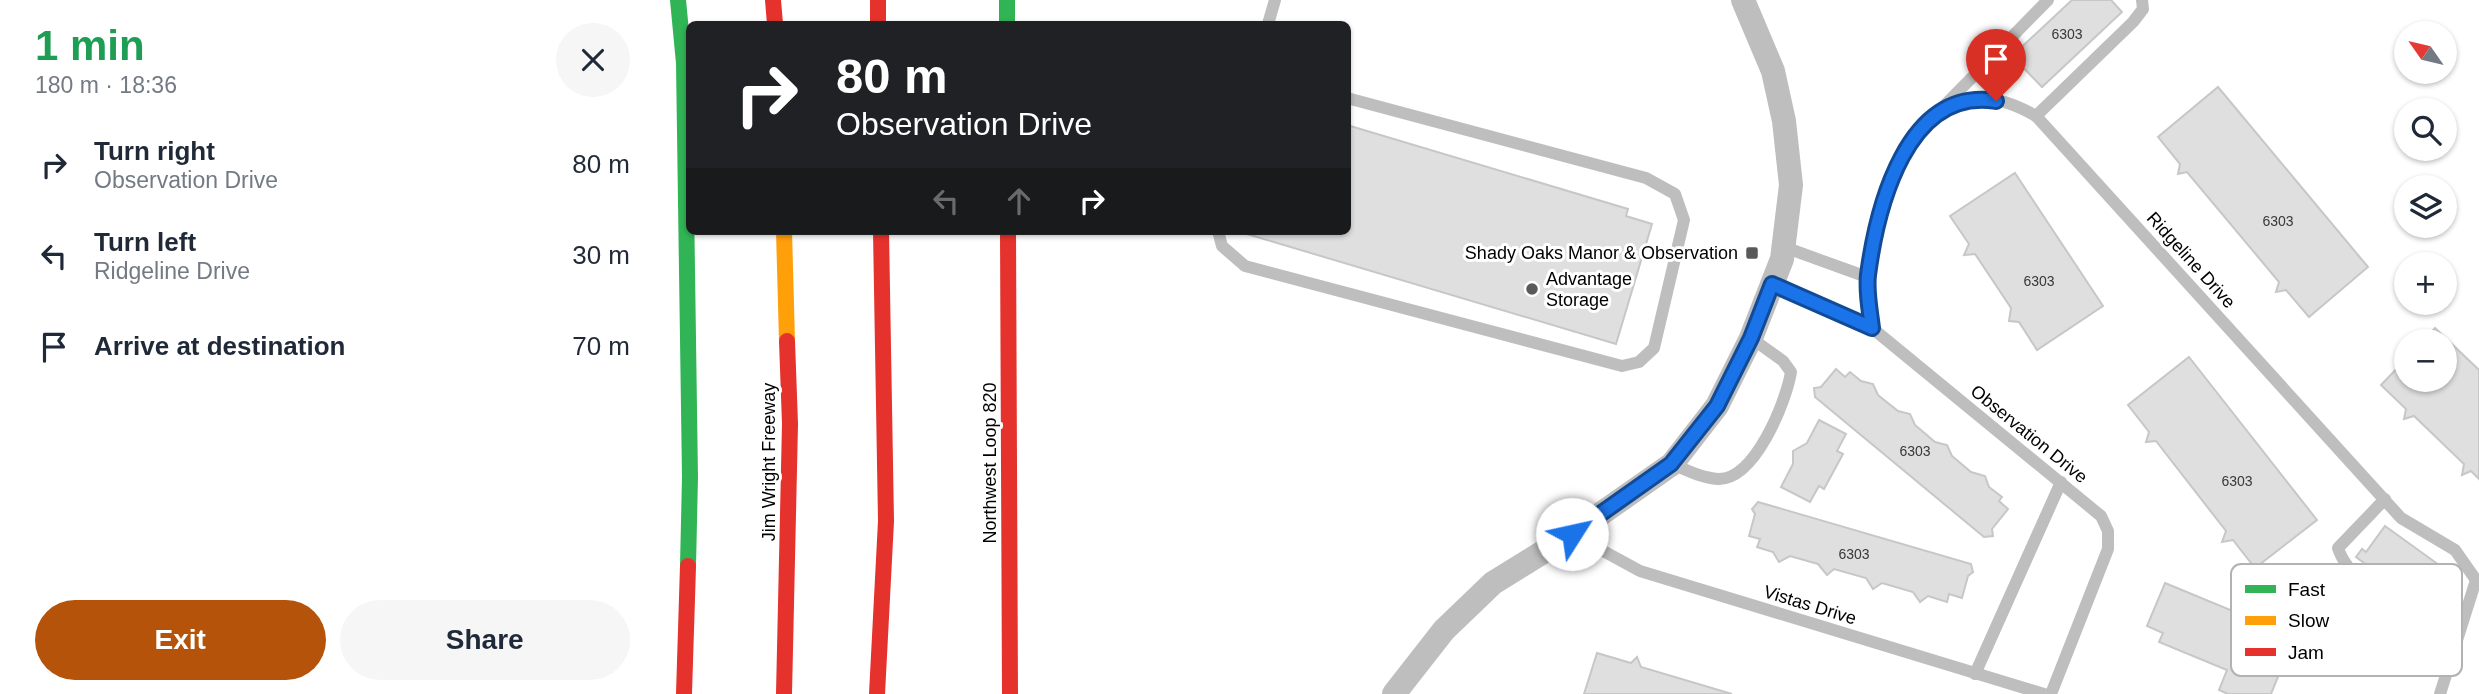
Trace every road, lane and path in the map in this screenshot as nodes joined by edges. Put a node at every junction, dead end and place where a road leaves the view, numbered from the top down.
1 (678, 0) edge
2 (773, 0) edge
3 (878, 0) edge
4 (1007, 0) edge
5 (1275, 0) edge
6 (1743, 0) edge
7 (2048, 0) edge
8 (2142, 0) edge
9 (775, 21) edge
10 (878, 21) edge
11 (1007, 21) edge
12 (1269, 21) edge
13 (1351, 99) edge
14 (1942, 109) junction
15 (2036, 116) junction
16 (686, 201) edge
17 (686, 235) edge
18 (784, 235) edge
19 (881, 235) edge
20 (1007, 235) edge
21 (1219, 235) edge
22 (1784, 247) junction
23 (1867, 278) junction
24 (1772, 284) junction
25 (1872, 328) junction
26 (1751, 338) junction
27 (1671, 464) junction
28 (2061, 482) junction
29 (2385, 499) junction
30 (886, 521) junction
31 (1572, 534) junction
32 (2343, 564) edge
33 (898, 599) dead end
34 (2462, 625) edge
35 (1975, 674) junction
36 (2446, 676) edge
37 (684, 694) edge
38 (784, 694) edge
39 (877, 694) edge
40 (1010, 694) edge
41 (1394, 694) edge
42 (2044, 694) edge
43 (2051, 694) edge
44 (2440, 694) edge

1 - 16 main road
2 - 9 main road
3 - 10 main road
4 - 11 main road
5 - 12 lane
6 - 22 street
7 - 14 lane
8 - 15 lane
13 - 21 lane
14 - 15 lane, Ridgeline Drive
14 - 23 lane, Ridgeline Drive
15 - 29 lane, Ridgeline Drive
17 - 37 main road
18 - 38 main road, Jim Wright Freeway
19 - 30 main road
20 - 40 main road, Northwest Loop 820
22 - 23 lane
22 - 24 street
23 - 25 lane, Ridgeline Drive
24 - 25 lane, Observation Drive
24 - 26 street
25 - 28 lane, Observation Drive
26 - 27 street
26 - 27 lane
27 - 31 street
28 - 35 lane
28 - 43 lane, Observation Drive
29 - 32 lane
29 - 34 lane, Ridgeline Drive
30 - 33 main road
30 - 39 main road
31 - 35 lane, Vistas Drive
31 - 41 street
35 - 42 lane, Vistas Drive
36 - 44 lane, Ridgeline Drive

